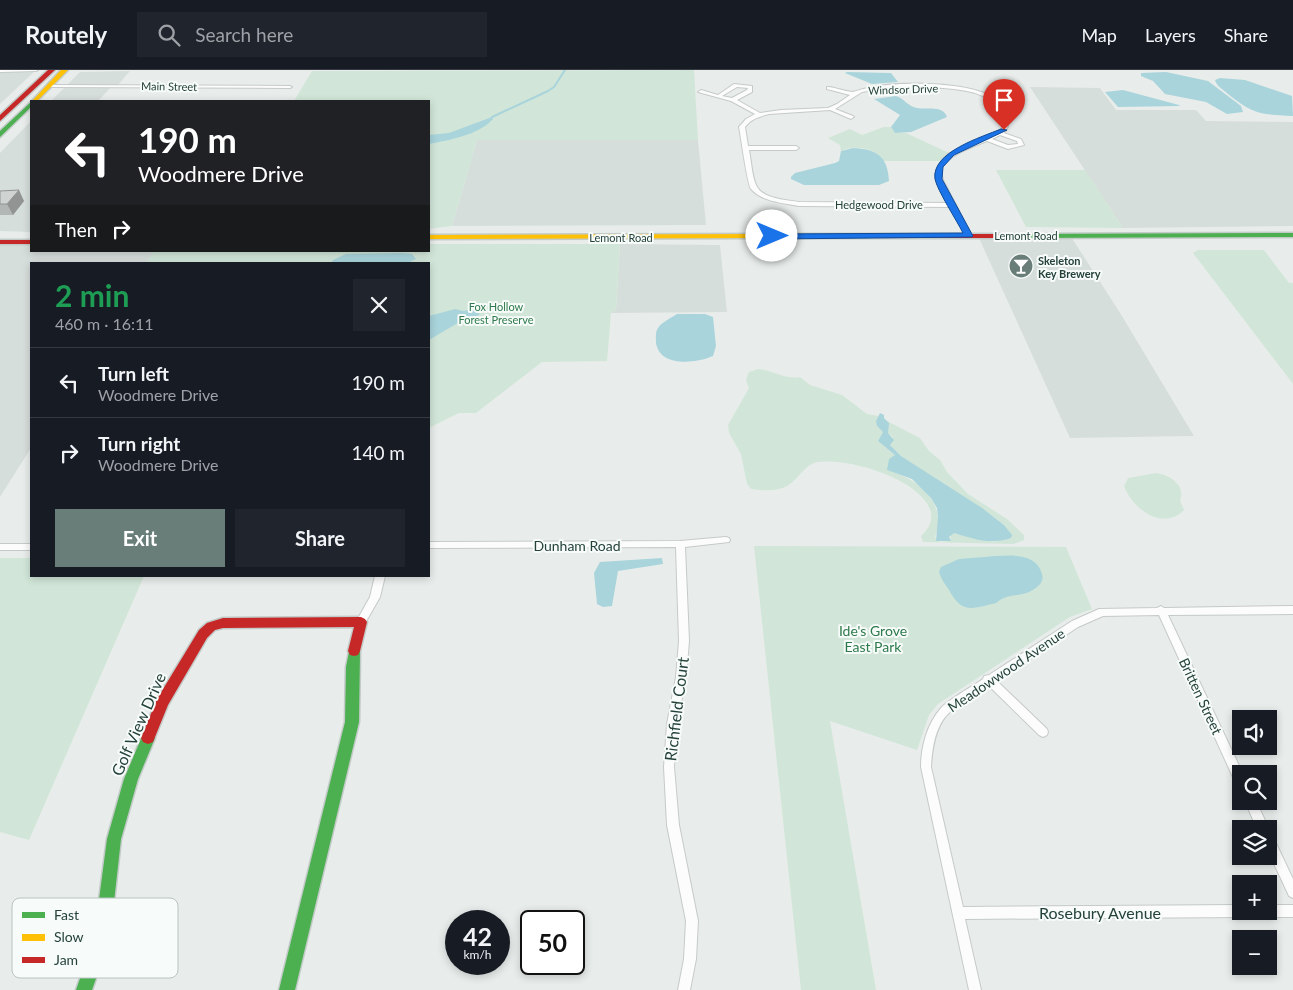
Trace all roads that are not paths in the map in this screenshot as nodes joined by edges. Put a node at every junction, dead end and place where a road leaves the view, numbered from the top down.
1 (65, 70) edge
2 (0, 71) edge
3 (43, 75) edge
4 (290, 87) dead end
5 (829, 88) dead end
6 (700, 92) dead end
7 (854, 94) junction
8 (720, 95) junction
9 (33, 100) edge
10 (733, 100) junction
11 (30, 104) edge
12 (831, 109) junction
13 (1002, 113) joint
14 (758, 114) junction
15 (851, 117) dead end
16 (0, 119) edge
17 (744, 123) joint
18 (1000, 133) junction
19 (0, 135) edge
20 (987, 139) junction
21 (745, 148) junction
22 (796, 148) dead end
23 (954, 205) junction
24 (0, 234) edge
25 (30, 235) edge
26 (1293, 235) edge
27 (969, 236) junction
28 (430, 237) edge
29 (0, 242) edge
30 (30, 242) edge
31 (726, 540) dead end
32 (680, 544) junction
33 (430, 545) edge
34 (0, 547) edge
35 (30, 547) edge
36 (380, 577) edge
37 (1161, 610) junction
38 (1293, 610) edge
39 (361, 622) junction
40 (988, 679) junction
41 (1043, 732) dead end
42 (1233, 765) edge
43 (1277, 858) edge
44 (1293, 892) edge
45 (106, 898) edge
46 (1232, 911) edge
47 (1277, 911) edge
48 (1293, 911) edge
49 (958, 913) junction
50 (88, 978) edge
51 (84, 990) edge
52 (287, 990) edge
53 (684, 990) edge
54 (975, 990) edge

1 - 3 main road
2 - 3 street, Main Street
3 - 4 street, Main Street
3 - 9 main road
3 - 16 main road
5 - 7 street
6 - 8 street
7 - 12 street, Windsor Drive
7 - 13 street, Windsor Drive
8 - 10 street
8 - 10 street
10 - 14 street
11 - 19 main road
12 - 14 street, Windsor Drive
12 - 15 street
13 - 18 street
14 - 17 street, Windsor Drive
17 - 21 street, Hedgewood Drive
18 - 20 street
18 - 20 street
20 - 23 street
21 - 22 street
21 - 23 street, Hedgewood Drive
23 - 27 street
24 - 25 main road
26 - 27 main road, Lemont Road
27 - 28 main road, Lemont Road
29 - 30 main road
31 - 32 street, Dunham Road
32 - 33 street, Dunham Road
32 - 53 street, Richfield Court
34 - 35 street
36 - 39 street
37 - 38 street, Meadowwood Avenue
37 - 40 street, Meadowwood Avenue
37 - 42 street, Britten Street
39 - 45 main road, Golf View Drive
39 - 52 main road
40 - 41 street
40 - 49 street, Meadowwood Avenue
43 - 44 street
46 - 49 street, Rosebury Avenue
47 - 48 street
49 - 54 street, Meadowwood Avenue
50 - 51 main road, Golf View Drive

